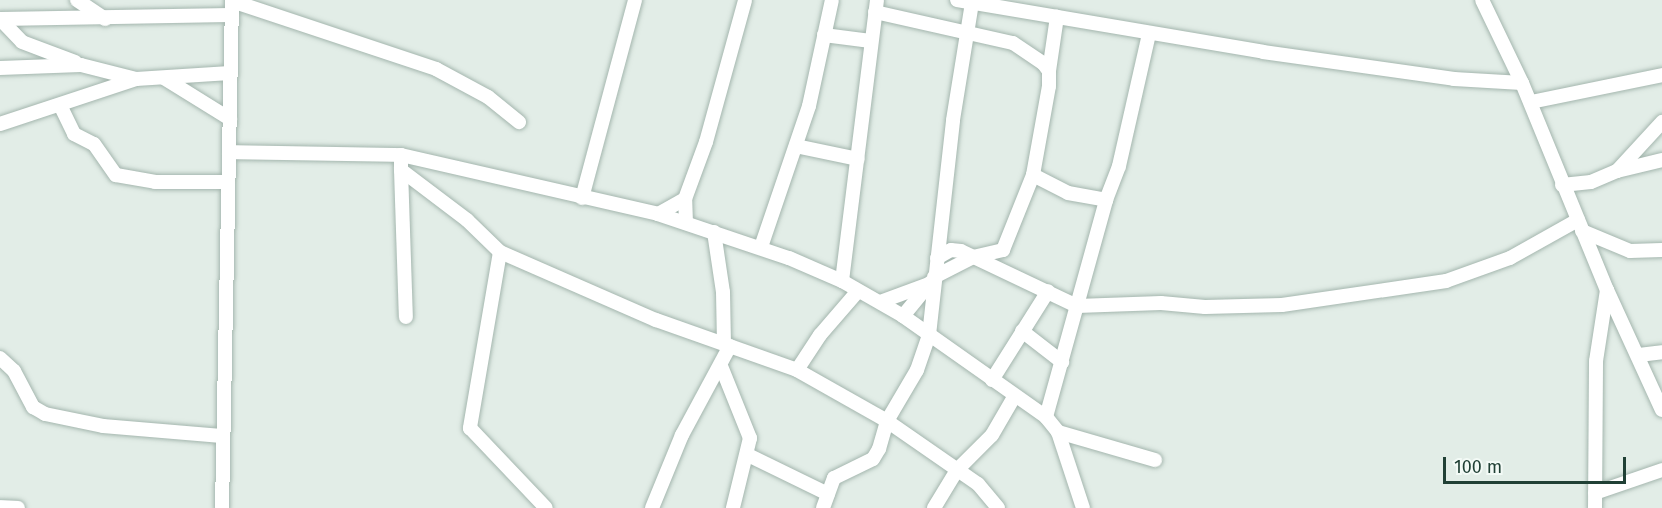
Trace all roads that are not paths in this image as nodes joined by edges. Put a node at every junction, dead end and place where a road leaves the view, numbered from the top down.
1 (77, 0) edge
2 (232, 0) edge
3 (634, 0) edge
4 (745, 0) edge
5 (832, 0) edge
6 (957, 0) edge
7 (1482, 0) edge
8 (972, 3) junction
9 (876, 6) edge
10 (230, 15) junction
11 (1057, 17) junction
12 (106, 19) junction
13 (0, 20) edge
14 (969, 30) junction
15 (1149, 34) junction
16 (824, 35) junction
17 (871, 41) junction
18 (81, 64) junction
19 (0, 69) edge
20 (1049, 71) junction
21 (230, 74) junction
22 (1662, 75) edge
23 (164, 78) junction
24 (136, 79) junction
25 (1522, 83) junction
26 (1531, 102) junction
27 (61, 106) junction
28 (230, 120) junction
29 (519, 122) dead end
30 (1662, 122) edge
31 (0, 124) edge
32 (796, 146) junction
33 (229, 152) junction
34 (401, 155) junction
35 (858, 159) junction
36 (1662, 160) edge
37 (401, 170) junction
38 (1617, 171) junction
39 (1033, 175) junction
40 (227, 182) junction
41 (1562, 184) junction
42 (582, 198) junction
43 (685, 199) junction
44 (1106, 200) junction
45 (658, 214) junction
46 (686, 223) junction
47 (1580, 225) junction
48 (714, 232) junction
49 (761, 247) junction
50 (1662, 250) edge
51 (500, 252) junction
52 (973, 257) junction
53 (937, 258) junction
54 (933, 280) junction
55 (842, 281) junction
56 (1607, 290) junction
57 (858, 291) junction
58 (1048, 291) junction
59 (880, 302) junction
60 (1077, 306) junction
61 (406, 316) dead end
62 (903, 316) junction
63 (1022, 331) junction
64 (929, 335) junction
65 (722, 342) junction
66 (1662, 352) edge
67 (1639, 355) junction
68 (0, 358) edge
69 (1062, 362) junction
70 (721, 366) junction
71 (797, 370) junction
72 (992, 380) junction
73 (1014, 397) junction
74 (1662, 410) edge
75 (1046, 417) junction
76 (887, 421) junction
77 (1058, 432) junction
78 (222, 436) junction
79 (748, 455) junction
80 (1155, 460) dead end
81 (957, 470) junction
82 (1662, 470) edge
83 (1595, 493) junction
84 (828, 494) junction
85 (0, 507) edge
86 (18, 508) edge
87 (222, 508) edge
88 (546, 508) edge
89 (652, 508) edge
90 (733, 508) edge
91 (823, 508) edge
92 (934, 508) edge
93 (998, 508) edge
94 (1083, 508) edge
95 (1595, 508) edge

1 - 12 street
2 - 10 street
2 - 29 street
3 - 42 street
4 - 43 street
5 - 16 street
6 - 8 street
7 - 25 street
8 - 11 street
8 - 14 street
9 - 14 street
9 - 17 street
10 - 12 street
10 - 21 street
11 - 15 street
11 - 20 street
12 - 13 street
13 - 18 street
14 - 20 street
14 - 53 street
15 - 25 street
15 - 44 street
16 - 17 street
16 - 32 street
17 - 35 street
18 - 19 street
18 - 24 street
20 - 39 street
21 - 23 street
21 - 28 street
22 - 26 street
23 - 24 street
23 - 28 street
24 - 27 street
25 - 26 street
26 - 41 street
27 - 31 street
27 - 40 street
28 - 33 street
30 - 38 street
32 - 35 street
32 - 49 street
33 - 34 street
33 - 40 street
34 - 37 street
34 - 42 street
35 - 55 street
36 - 38 street
37 - 51 street
37 - 61 street
38 - 41 street
39 - 44 street
39 - 52 street
40 - 78 street
41 - 47 street
42 - 45 street
43 - 45 street
43 - 46 street
44 - 60 street
45 - 46 street
46 - 48 street
47 - 50 street
47 - 56 street
47 - 60 street
48 - 49 street
48 - 65 street
49 - 55 street
51 - 65 street
51 - 88 street
52 - 53 street
52 - 54 street
52 - 58 street
53 - 54 street
54 - 59 street
54 - 62 street
54 - 64 street
55 - 57 street
56 - 67 street
56 - 83 street
57 - 59 street
57 - 71 street
58 - 60 street
58 - 63 street
59 - 62 street
60 - 69 street
62 - 64 street
63 - 69 street
63 - 72 street
64 - 72 street
64 - 76 street
65 - 70 street
65 - 71 street
66 - 67 street
67 - 74 street
68 - 78 street
69 - 75 street
70 - 79 street
70 - 89 street
71 - 76 street
72 - 73 street
73 - 75 street
73 - 81 street
75 - 77 street
76 - 81 street
76 - 84 street
77 - 80 street
77 - 94 street
78 - 87 street
79 - 84 street
79 - 90 street
81 - 92 street
81 - 93 street
82 - 83 street
83 - 95 street
84 - 91 street
85 - 86 street

